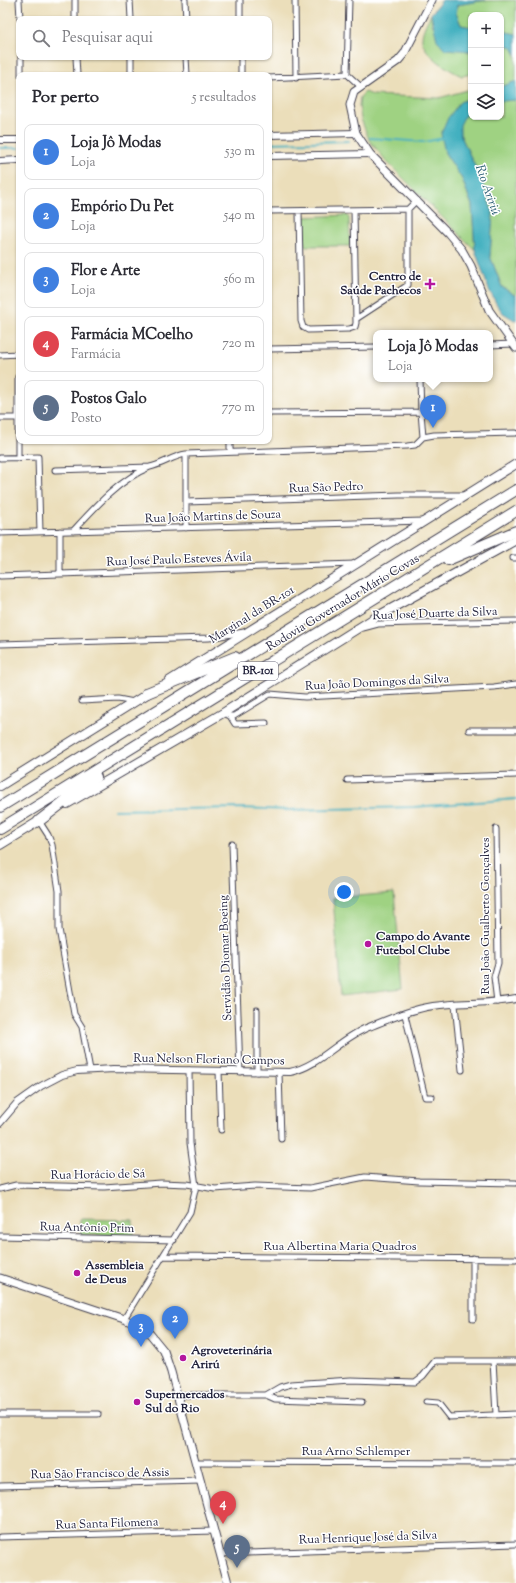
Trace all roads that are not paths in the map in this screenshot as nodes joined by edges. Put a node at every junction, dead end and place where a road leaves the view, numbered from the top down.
1 (19, 0) edge
2 (75, 0) edge
3 (130, 0) edge
4 (185, 0) edge
5 (240, 0) edge
6 (295, 0) edge
7 (349, 0) edge
8 (432, 0) edge
9 (20, 16) edge
10 (75, 16) edge
11 (131, 16) edge
12 (186, 16) edge
13 (240, 16) edge
14 (20, 60) edge
15 (76, 60) edge
16 (131, 60) edge
17 (186, 60) edge
18 (241, 60) edge
19 (21, 72) edge
20 (77, 72) edge
21 (131, 72) edge
22 (187, 72) edge
23 (241, 72) edge
24 (347, 74) junction
25 (272, 78) edge
26 (296, 78) junction
27 (360, 86) junction
28 (356, 133) junction
29 (272, 135) edge
30 (0, 140) edge
31 (16, 140) edge
32 (370, 154) junction
33 (272, 156) edge
34 (16, 160) edge
35 (0, 161) edge
36 (416, 201) junction
37 (408, 209) junction
38 (354, 210) junction
39 (272, 211) edge
40 (299, 211) junction
41 (356, 318) junction
42 (493, 345) edge
43 (515, 346) edge
44 (373, 347) edge
45 (272, 349) edge
46 (16, 354) edge
47 (0, 355) edge
48 (420, 382) edge
49 (421, 412) junction
50 (272, 413) edge
51 (0, 418) edge
52 (16, 418) edge
53 (516, 433) edge
54 (423, 437) junction
55 (18, 444) edge
56 (230, 444) edge
57 (230, 452) junction
58 (186, 454) junction
59 (0, 458) edge
60 (18, 458) junction
61 (516, 464) edge
62 (150, 467) junction
63 (55, 470) dead end
64 (516, 490) edge
65 (466, 496) junction
66 (186, 502) junction
67 (516, 511) edge
68 (427, 521) junction
69 (186, 528) junction
70 (60, 531) junction
71 (73, 531) junction
72 (40, 532) junction
73 (0, 533) edge
74 (511, 533) edge
75 (516, 540) edge
76 (358, 564) junction
77 (420, 572) junction
78 (60, 574) junction
79 (0, 576) edge
80 (516, 621) edge
81 (356, 629) junction
82 (249, 632) junction
83 (0, 644) edge
84 (264, 644) junction
85 (516, 684) edge
86 (147, 694) junction
87 (82, 701) dead end
88 (134, 702) junction
89 (226, 714) junction
90 (266, 723) dead end
91 (469, 730) dead end
92 (516, 730) edge
93 (142, 742) junction
94 (516, 775) edge
95 (347, 780) dead end
96 (0, 786) edge
97 (0, 807) edge
98 (39, 821) junction
99 (0, 829) edge
100 (496, 829) dead end
101 (232, 844) dead end
102 (0, 845) edge
103 (516, 999) edge
104 (497, 1002) junction
105 (455, 1004) junction
106 (257, 1010) dead end
107 (405, 1015) junction
108 (90, 1070) junction
109 (189, 1070) junction
110 (462, 1070) dead end
111 (219, 1071) junction
112 (240, 1072) junction
113 (257, 1072) junction
114 (279, 1072) junction
115 (432, 1097) dead end
116 (0, 1123) edge
117 (221, 1130) dead end
118 (280, 1139) dead end
119 (516, 1183) edge
120 (196, 1186) junction
121 (0, 1189) edge
122 (0, 1236) edge
123 (174, 1240) junction
124 (163, 1256) junction
125 (473, 1258) junction
126 (516, 1259) edge
127 (0, 1278) edge
128 (124, 1319) junction
129 (473, 1319) dead end
130 (494, 1361) junction
131 (516, 1361) edge
132 (177, 1395) junction
133 (266, 1395) junction
134 (362, 1402) dead end
135 (426, 1402) dead end
136 (0, 1414) edge
137 (98, 1414) dead end
138 (496, 1414) junction
139 (516, 1414) edge
140 (195, 1462) junction
141 (516, 1463) edge
142 (200, 1481) junction
143 (0, 1486) edge
144 (214, 1531) junction
145 (0, 1537) edge
146 (516, 1544) edge
147 (220, 1554) junction
148 (228, 1583) edge

1 - 9 street
2 - 10 street
3 - 11 street
4 - 12 street
5 - 13 street
6 - 26 street
7 - 24 street
8 - 27 main road
14 - 19 street
15 - 20 street
16 - 21 street
17 - 22 street
18 - 23 street
24 - 26 street
24 - 27 street
25 - 26 street
27 - 28 main road
28 - 29 street
28 - 32 main road
30 - 31 street
32 - 33 street
32 - 36 main road
34 - 35 street
36 - 37 street
36 - 43 main road
37 - 38 street
37 - 41 street
38 - 40 street
38 - 41 street
39 - 40 street
40 - 41 street
42 - 43 street
44 - 45 street
46 - 47 street
48 - 49 street
49 - 50 street
49 - 54 street
51 - 52 street
53 - 54 street
54 - 57 street
55 - 60 street
56 - 57 street
57 - 58 street
58 - 62 street
58 - 66 street
59 - 60 street
60 - 72 street
61 - 65 main road, Marginal da BR-101
62 - 63 street
62 - 71 street
64 - 84 highway, Rodovia Governador Mário Covas / BR-101
65 - 66 street, Rua São Pedro
65 - 68 main road, Marginal da BR-101
66 - 69 street
67 - 77 highway, Rodovia Governador Mário Covas / BR-101
68 - 69 street, Rua João Martins de Souza
68 - 76 main road, Marginal da BR-101
69 - 71 street, Rua João Martins de Souza
70 - 71 street, Rua João Martins de Souza
70 - 72 street, Rua João Martins de Souza
70 - 78 street
72 - 73 street, Rua João Martins de Souza
74 - 77 highway
75 - 81 main road
76 - 78 street, Rua José Paulo Esteves Ávila
76 - 82 main road, Marginal da BR-101
77 - 93 highway, Rodovia Governador Mário Covas / BR-101
78 - 79 street, Rua José Paulo Esteves Ávila
80 - 81 street, Rua José Duarte da Silva
81 - 89 main road
82 - 83 street
82 - 86 main road, Marginal da BR-101
84 - 86 highway
84 - 97 highway, Rodovia Governador Mário Covas / BR-101
85 - 89 street, Rua João Domingos da Silva
86 - 88 main road, Marginal da BR-101
87 - 88 street
88 - 96 main road, Marginal da BR-101
89 - 90 street
89 - 98 main road
91 - 92 street
93 - 98 highway
93 - 99 highway, Rodovia Governador Mário Covas / BR-101
94 - 95 street
98 - 102 main road
98 - 108 street
100 - 104 street, Rua João Gualberto Gonçalves
101 - 112 street, Servidão Diomar Boeing
103 - 104 street, Rua Nelson Floriano Campos
104 - 105 street, Rua Nelson Floriano Campos
105 - 107 street, Rua Nelson Floriano Campos
105 - 110 street
106 - 113 street
107 - 114 street, Rua Nelson Floriano Campos
107 - 115 street
108 - 109 street, Rua Nelson Floriano Campos
108 - 116 street, Rua Nelson Floriano Campos
109 - 111 street, Rua Nelson Floriano Campos
109 - 120 street
111 - 112 street, Rua Nelson Floriano Campos
111 - 117 street
112 - 113 street, Rua Nelson Floriano Campos
113 - 114 street, Rua Nelson Floriano Campos
114 - 118 street
119 - 120 street, Rua Horácio de Sá
120 - 121 street, Rua Horácio de Sá
120 - 123 street
122 - 123 street, Rua Antônio Prim
123 - 124 street
124 - 125 street, Rua Albertina Maria Quadros
124 - 128 street
125 - 126 street, Rua Albertina Maria Quadros
125 - 129 street
127 - 128 main road
128 - 132 main road
130 - 131 street
130 - 133 street
130 - 138 street
132 - 133 street
132 - 140 main road
133 - 134 street
135 - 138 street
136 - 137 street
138 - 139 street
140 - 141 street, Rua Arno Schlemper
140 - 142 main road
142 - 143 street, Rua São Francisco de Assis
142 - 144 main road
144 - 145 street, Rua Santa Filomena
144 - 147 main road
146 - 147 street, Rua Henrique José da Silva
147 - 148 main road

